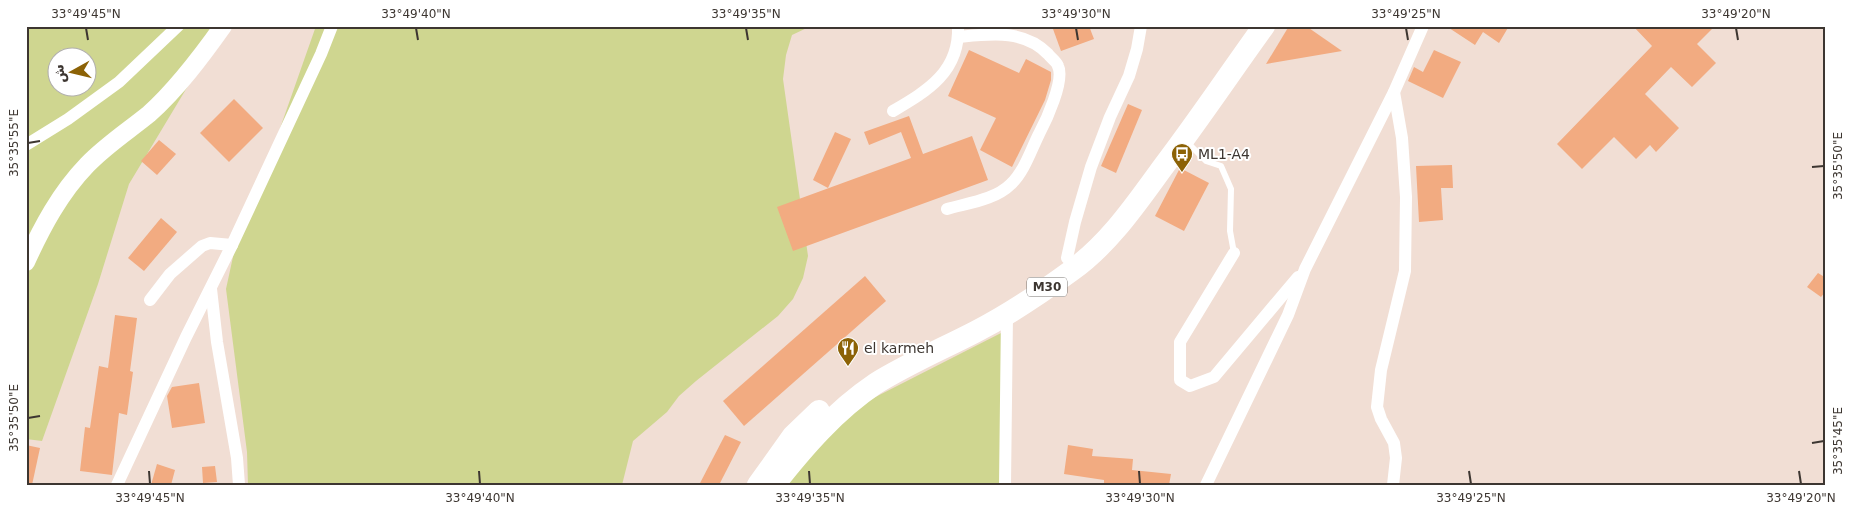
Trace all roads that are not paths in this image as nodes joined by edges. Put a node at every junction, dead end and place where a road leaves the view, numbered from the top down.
1 (178, 26) edge
2 (223, 26) edge
3 (332, 26) edge
4 (1141, 26) edge
5 (1246, 26) edge
6 (1264, 26) edge
7 (1423, 26) edge
8 (958, 32) edge
9 (1394, 92) junction
10 (892, 111) dead end
11 (1184, 139) junction
12 (26, 145) edge
13 (948, 210) dead end
14 (232, 245) junction
15 (1234, 254) joint
16 (1067, 258) junction
17 (26, 262) edge
18 (1305, 268) junction
19 (211, 289) junction
20 (150, 300) dead end
21 (1007, 314) junction
22 (117, 485) edge
23 (239, 485) edge
24 (758, 485) edge
25 (774, 485) edge
26 (1005, 485) edge
27 (1206, 485) edge
28 (1393, 485) edge

1 - 12 street
2 - 17 main road
3 - 14 street
4 - 16 street
5 - 16 highway, M30
6 - 11 highway, M30
7 - 9 street
8 - 10 street
8 - 13 street
9 - 18 street
9 - 28 street
11 - 15 lane
11 - 21 highway, M30
14 - 19 street
14 - 20 street
15 - 18 street
16 - 24 highway, M30
18 - 27 street
19 - 22 street
19 - 23 street
21 - 25 highway, M30
21 - 26 street

